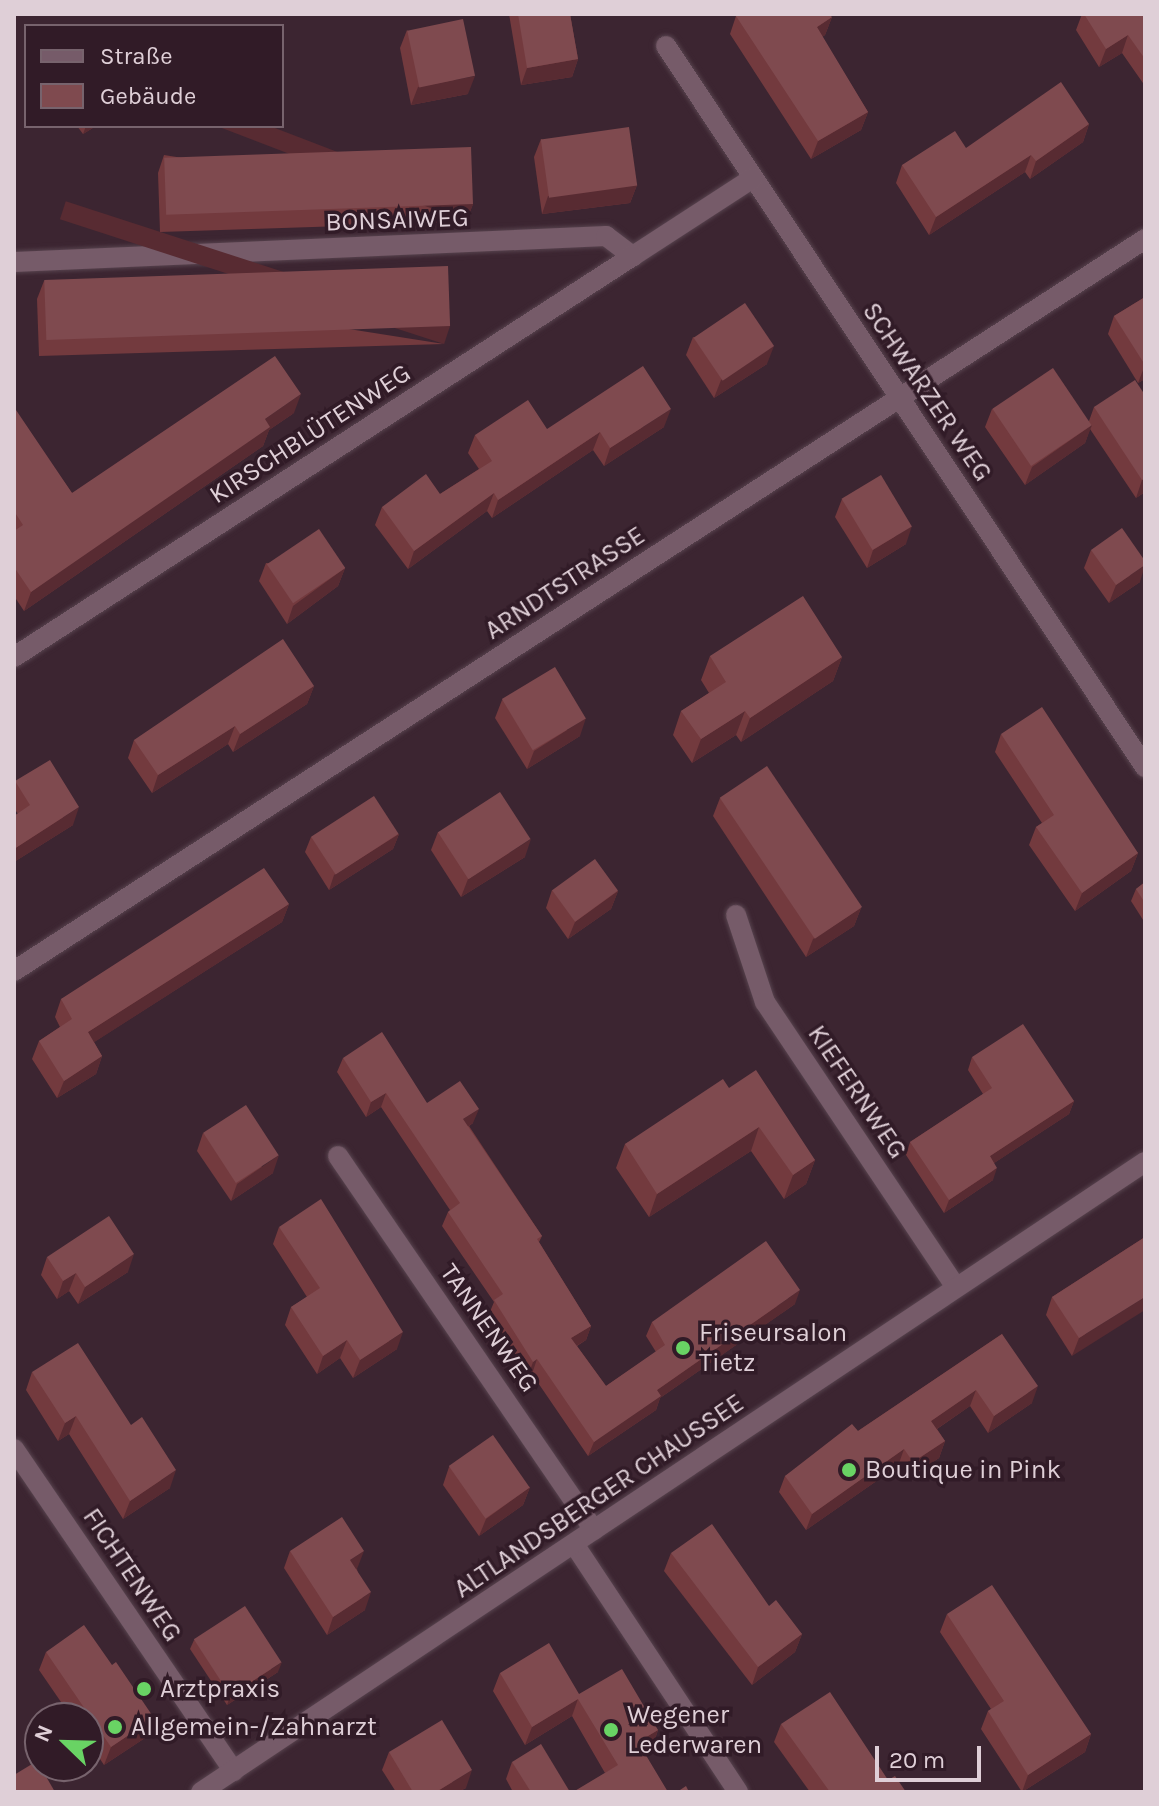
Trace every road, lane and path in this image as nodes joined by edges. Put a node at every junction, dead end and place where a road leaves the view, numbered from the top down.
1 (666, 46) dead end
2 (753, 178) junction
3 (1145, 239) edge
4 (633, 256) junction
5 (14, 262) edge
6 (900, 398) junction
7 (14, 657) edge
8 (1145, 767) edge
9 (736, 915) dead end
10 (14, 971) edge
11 (338, 1156) dead end
12 (1145, 1162) edge
13 (956, 1287) junction
14 (14, 1449) edge
15 (594, 1530) junction
16 (574, 1544) junction
17 (234, 1771) junction
18 (201, 1792) edge
19 (738, 1792) edge

1 - 2 street, SCHWARZER WEG
2 - 4 street
2 - 6 street, SCHWARZER WEG
3 - 6 street, ARNDTSTRASSE
4 - 5 street, BONSAIWEG
4 - 7 street, KIRSCHBLÜTENWEG
6 - 8 street, SCHWARZER WEG
6 - 10 street, ARNDTSTRASSE
9 - 13 street, KIEFERNWEG
11 - 15 street, TANNENWEG
12 - 13 street, ALTLANDSBERGER CHAUSSEE
13 - 15 street, ALTLANDSBERGER CHAUSSEE
14 - 17 street, FICHTENWEG
15 - 16 street, ALTLANDSBERGER CHAUSSEE
16 - 17 street, ALTLANDSBERGER CHAUSSEE
16 - 19 street
17 - 18 street, ALTLANDSBERGER CHAUSSEE

